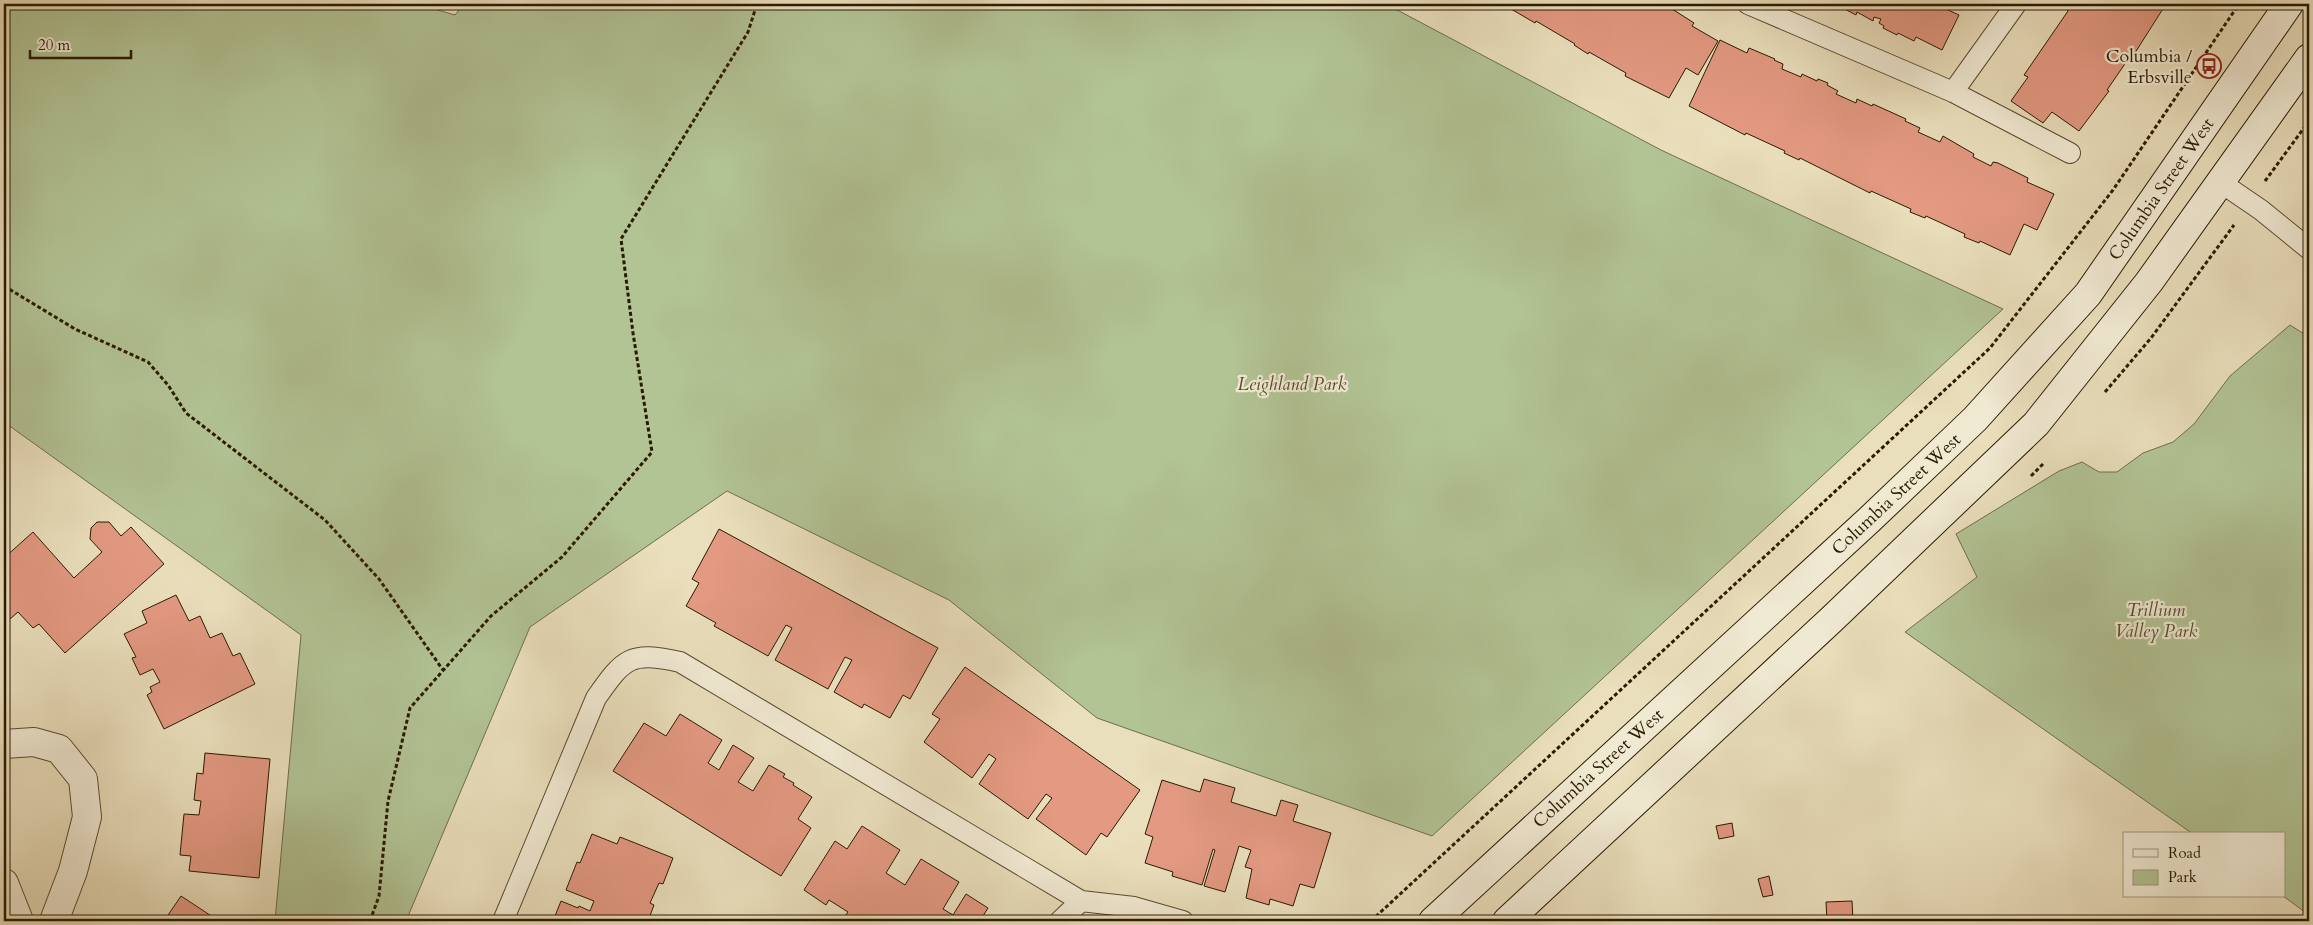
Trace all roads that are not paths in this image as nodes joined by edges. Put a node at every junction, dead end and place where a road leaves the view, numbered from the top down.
1 (1748, 4) edge
2 (2016, 4) edge
3 (2289, 4) edge
4 (2309, 58) edge
5 (1953, 92) junction
6 (2070, 153) dead end
7 (2220, 182) junction
8 (2309, 249) edge
9 (4, 744) edge
10 (4, 883) edge
11 (1081, 901) junction
12 (19, 921) edge
13 (54, 921) edge
14 (503, 921) edge
15 (1060, 921) edge
16 (1183, 921) edge
17 (1433, 921) edge
18 (1507, 921) edge

1 - 5 lane
2 - 5 lane
3 - 17 main road, Columbia Street West
4 - 7 main road
5 - 6 lane
7 - 8 lane
7 - 18 main road
9 - 13 main road
10 - 12 main road
11 - 14 lane
11 - 15 lane
11 - 16 lane

